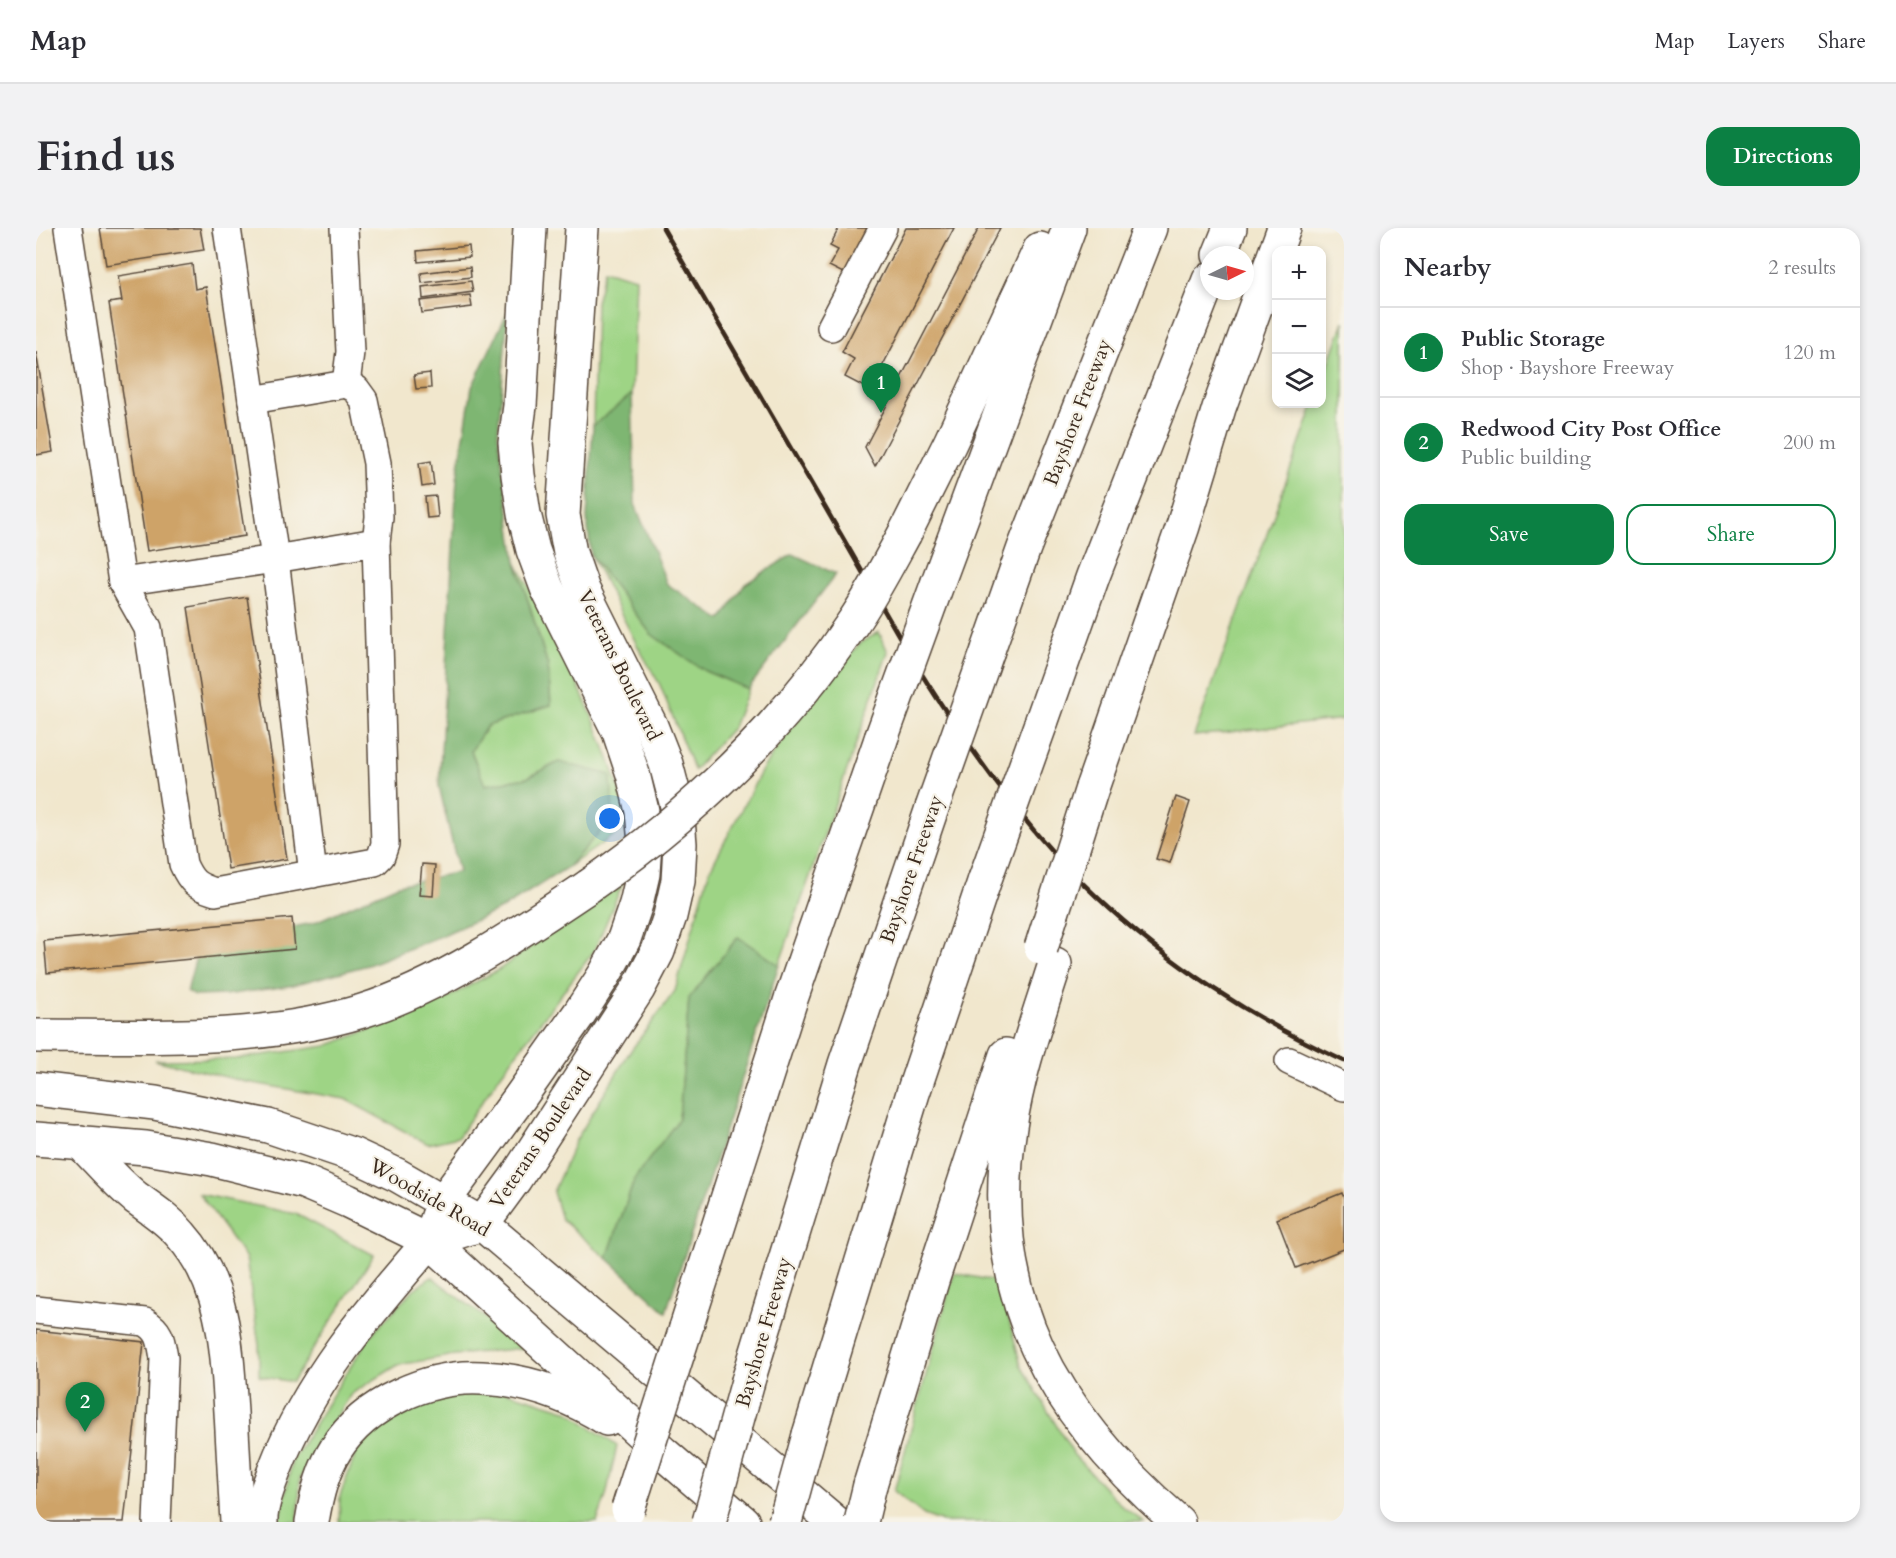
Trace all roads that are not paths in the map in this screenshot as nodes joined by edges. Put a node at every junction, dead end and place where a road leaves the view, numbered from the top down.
1 (68, 228) edge
2 (226, 228) edge
3 (344, 228) edge
4 (530, 228) edge
5 (582, 228) edge
6 (883, 228) edge
7 (1050, 228) edge
8 (1069, 228) edge
9 (1150, 228) edge
10 (1230, 228) edge
11 (1284, 228) edge
12 (1223, 246) edge
13 (1201, 300) edge
14 (831, 327) dead end
15 (346, 384) junction
16 (252, 400) junction
17 (376, 542) junction
18 (275, 559) junction
19 (122, 582) junction
20 (313, 873) junction
21 (1048, 956) junction
22 (36, 1036) edge
23 (1289, 1061) dead end
24 (1344, 1087) edge
25 (36, 1089) edge
26 (36, 1139) edge
27 (80, 1142) junction
28 (443, 1202) junction
29 (482, 1224) junction
30 (430, 1241) junction
31 (36, 1310) edge
32 (647, 1362) junction
33 (663, 1453) junction
34 (626, 1516) edge
35 (157, 1522) edge
36 (237, 1522) edge
37 (261, 1522) edge
38 (312, 1522) edge
39 (709, 1522) edge
40 (743, 1522) edge
41 (785, 1522) edge
42 (835, 1522) edge
43 (861, 1522) edge
44 (871, 1522) edge
45 (1178, 1522) edge

1 - 19 street
2 - 16 street
3 - 15 street
4 - 28 main road, Veterans Boulevard
5 - 29 main road, Veterans Boulevard
6 - 14 street
7 - 22 main road, bridge
8 - 34 main road, bridge
9 - 39 main road, Bayshore Freeway, bridge
10 - 12 main road
11 - 21 main road, bridge
13 - 41 main road, bridge
15 - 16 street
15 - 17 street
16 - 18 street
17 - 18 street
17 - 20 street
18 - 19 street
18 - 20 street
19 - 20 street
21 - 43 main road, bridge
21 - 45 main road
23 - 24 street
25 - 28 main road, Woodside Road
26 - 27 main road, Woodside Road
27 - 30 main road, Woodside Road
27 - 36 main road
28 - 29 main road, Woodside Road
28 - 30 main road, Veterans Boulevard
29 - 30 main road, Veterans Boulevard
29 - 32 main road, Woodside Road
30 - 33 main road, Woodside Road
30 - 37 main road
31 - 35 street
32 - 42 main road, Woodside Road
32 - 44 main road
33 - 38 main road
33 - 40 main road, Woodside Road

